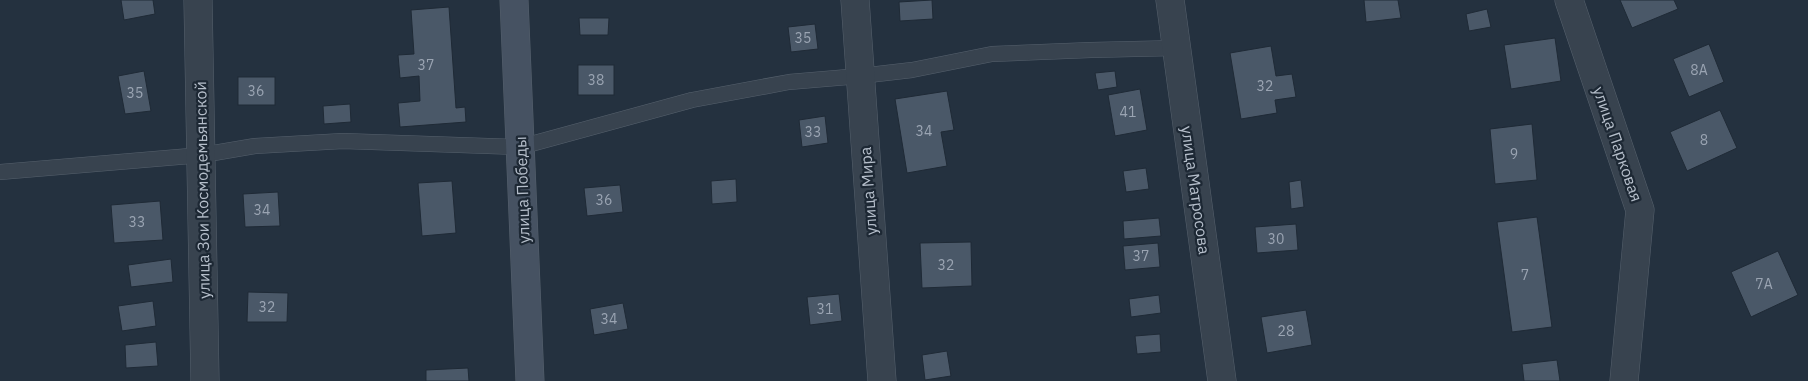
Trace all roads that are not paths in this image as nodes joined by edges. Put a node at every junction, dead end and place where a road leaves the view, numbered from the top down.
1 (198, 0) edge
2 (514, 0) edge
3 (855, 0) edge
4 (1170, 0) edge
5 (1570, 0) edge
6 (1177, 48) junction
7 (860, 76) junction
8 (520, 146) junction
9 (202, 155) junction
10 (0, 172) edge
11 (206, 381) edge
12 (530, 381) edge
13 (882, 381) edge
14 (1222, 381) edge
15 (1624, 381) edge

1 - 9 street, улица Зои Космодемьянской
2 - 8 street, улица Победы
3 - 7 street, улица Мира
4 - 6 street, улица Матросова
5 - 15 street, улица Парковая
6 - 7 lane
6 - 14 street, улица Матросова
7 - 8 lane
7 - 13 street, улица Мира
8 - 9 lane
8 - 12 street, улица Победы
9 - 10 lane
9 - 11 street, улица Зои Космодемьянской

